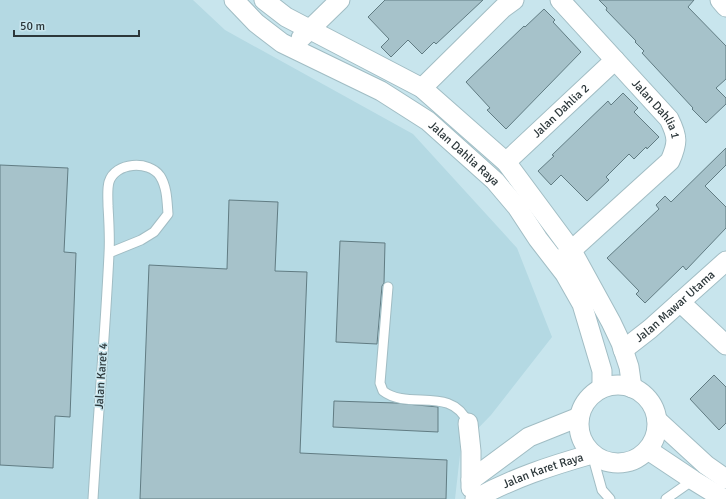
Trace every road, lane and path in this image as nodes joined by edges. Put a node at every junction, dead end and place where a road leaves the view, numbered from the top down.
1 (234, 0) edge
2 (264, 0) edge
3 (340, 0) edge
4 (514, 0) edge
5 (560, 0) edge
6 (720, 0) edge
7 (726, 7) edge
8 (310, 29) junction
9 (292, 48) junction
10 (614, 60) junction
11 (422, 88) junction
12 (506, 162) junction
13 (572, 250) junction
14 (109, 253) junction
15 (726, 261) edge
16 (558, 264) junction
17 (388, 287) dead end
18 (680, 302) junction
19 (726, 345) edge
20 (623, 350) junction
21 (602, 388) junction
22 (632, 388) junction
23 (579, 417) junction
24 (657, 420) junction
25 (468, 423) joint
26 (648, 450) junction
27 (592, 454) junction
28 (726, 479) edge
29 (471, 480) junction
30 (693, 480) junction
31 (93, 499) edge
32 (470, 499) edge
33 (475, 499) edge
34 (610, 499) edge
35 (666, 499) edge
36 (724, 499) edge

1 - 9 street, Jalan Dahlia Raya
2 - 8 street, Jalan Dahlia Raya
3 - 8 street
4 - 11 street
5 - 10 street, Jalan Dahlia 1
6 - 7 street
8 - 9 street
8 - 11 street, Jalan Dahlia Raya
9 - 16 street, Jalan Dahlia Raya
10 - 12 street, Jalan Dahlia 2
10 - 13 street, Jalan Dahlia 1
11 - 12 street, Jalan Dahlia Raya
12 - 13 street, Jalan Dahlia Raya
13 - 16 street, Jalan Dahlia 1
13 - 20 street, Jalan Dahlia Raya
14 - 14 lane, Jalan Karet 4
14 - 31 lane, Jalan Karet 4
15 - 18 street, Jalan Mawar Utama
16 - 21 street, Jalan Dahlia Raya
17 - 25 lane
18 - 19 street
18 - 20 street, Jalan Mawar Utama
20 - 22 street, Jalan Dahlia Raya
21 - 22 street
21 - 23 street
22 - 24 street
23 - 27 street
23 - 29 street
24 - 26 street
24 - 28 street
25 - 29 street
26 - 27 street
26 - 30 street
27 - 33 street, Jalan Karet Raya
27 - 34 lane
29 - 32 street
30 - 35 lane
30 - 36 street

